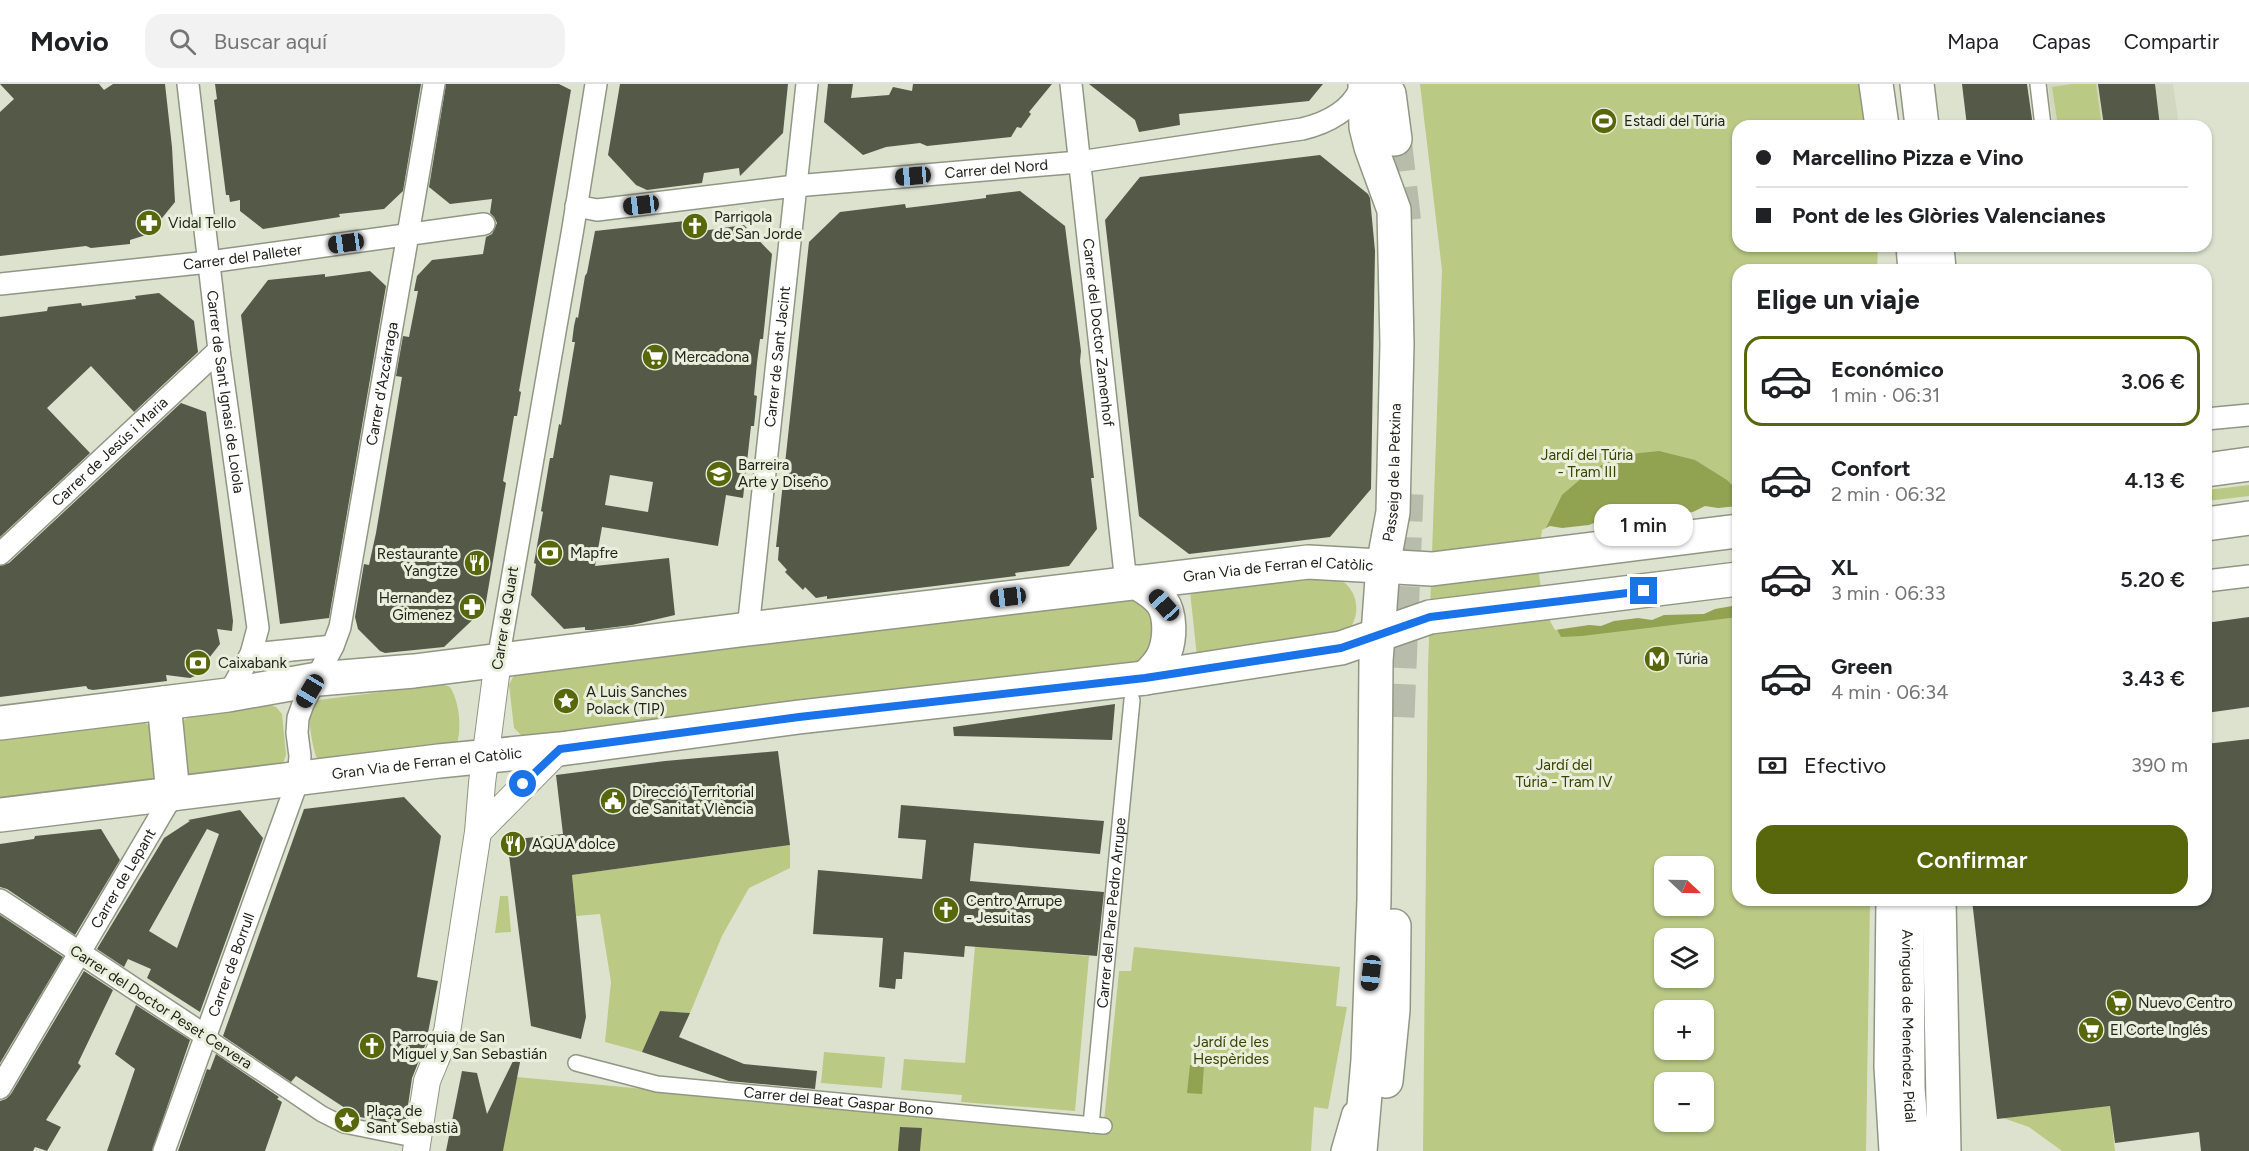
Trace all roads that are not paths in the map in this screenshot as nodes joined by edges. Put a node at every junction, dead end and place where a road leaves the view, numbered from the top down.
1 (188, 84) edge
2 (434, 84) edge
3 (596, 84) edge
4 (807, 84) edge
5 (1071, 84) edge
6 (1876, 84) edge
7 (1894, 84) edge
8 (1917, 84) edge
9 (2038, 84) edge
10 (1372, 87) edge
11 (1881, 120) edge
12 (1898, 120) edge
13 (1921, 120) edge
14 (2042, 120) edge
15 (1395, 139) tunnel mouth
16 (1079, 162) junction
17 (795, 186) junction
18 (576, 206) junction
19 (484, 224) dead end
20 (407, 235) junction
21 (209, 262) junction
22 (0, 284) edge
23 (219, 350) junction
24 (2249, 415) edge
25 (2212, 418) edge
26 (2249, 464) edge
27 (2212, 469) edge
28 (2249, 518) edge
29 (2212, 523) edge
30 (1732, 532) edge
31 (0, 555) edge
32 (1383, 566) junction
33 (2249, 576) edge
34 (1732, 580) edge
35 (2212, 580) edge
36 (1131, 583) junction
37 (748, 628) junction
38 (1378, 636) junction
39 (333, 646) junction
40 (250, 654) junction
41 (498, 660) junction
42 (318, 679) junction
43 (1139, 689) junction
44 (228, 695) junction
45 (164, 703) junction
46 (1398, 717) tunnel mouth
47 (0, 723) edge
48 (560, 749) junction
49 (485, 758) junction
50 (298, 780) junction
51 (173, 794) junction
52 (0, 815) edge
53 (478, 832) junction
54 (0, 900) edge
55 (1887, 906) edge
56 (1907, 906) edge
57 (1939, 906) edge
58 (80, 954) junction
59 (1371, 973) junction
60 (206, 1036) junction
61 (576, 1063) dead end
62 (0, 1088) edge
63 (1098, 1126) joint
64 (417, 1145) edge
65 (164, 1151) edge
66 (1342, 1151) edge
67 (1360, 1151) edge
68 (1377, 1151) edge
69 (1892, 1151) edge
70 (1913, 1151) edge
71 (1944, 1151) edge

1 - 21 street, Carrer de Sant Ignasi de Loiola
2 - 20 street, Carrer d'Azcárraga
3 - 18 street, Carrer de Quart
4 - 17 street, Carrer de Sant Jacint
5 - 16 street, Carrer del Doctor Zamenhof
6 - 11 main road
7 - 12 main road
8 - 13 main road
9 - 14 street
10 - 15 main road
10 - 16 street, Carrer del Nord
10 - 32 main road, Passeig de la Petxina
16 - 17 street, Carrer del Nord
16 - 36 street, Carrer del Doctor Zamenhof
17 - 18 street, Carrer del Nord
17 - 37 street, Carrer de Sant Jacint
18 - 41 street, Carrer de Quart
19 - 20 street, Carrer del Palleter
20 - 21 street, Carrer del Palleter
20 - 39 street, Carrer d'Azcárraga
21 - 22 street, Carrer del Palleter
21 - 23 street, Carrer de Sant Ignasi de Loiola
23 - 31 street, Carrer de Jesús i Maria
23 - 40 street, Carrer de Sant Ignasi de Loiola
24 - 25 street
26 - 27 main road
28 - 29 main road
30 - 32 main road, Gran Via de Ferran el Catòlic
32 - 36 main road, Gran Via de Ferran el Catòlic
32 - 38 main road, Passeig de la Petxina
33 - 35 street
34 - 38 main road, Gran Via de Ferran el Catòlic
36 - 37 main road, Gran Via de Ferran el Catòlic
36 - 43 main road
37 - 41 main road, Gran Via de Ferran el Catòlic
38 - 43 main road, Gran Via de Ferran el Catòlic
38 - 59 main road, Passeig de la Petxina
39 - 40 street
39 - 42 street, Carrer d'Azcárraga
40 - 44 street, Carrer de Sant Ignasi de Loiola
41 - 42 main road, Gran Via de Ferran el Catòlic
41 - 49 street, Carrer de Quart
42 - 44 main road, Gran Via de Ferran el Catòlic
42 - 50 street
43 - 48 main road, Gran Via de Ferran el Catòlic
43 - 63 street, Carrer del Pare Pedro Arrupe
44 - 45 main road, Gran Via de Ferran el Catòlic
45 - 47 main road, Gran Via de Ferran el Catòlic
45 - 51 main road
46 - 68 main road
48 - 49 main road, Gran Via de Ferran el Catòlic
48 - 53 street
49 - 50 main road, Gran Via de Ferran el Catòlic
49 - 53 street, Carrer de Quart
50 - 51 main road, Gran Via de Ferran el Catòlic
50 - 60 street, Carrer de Borrull
51 - 52 main road, Gran Via de Ferran el Catòlic
51 - 58 street, Carrer de Lepant
53 - 64 street, Carrer de Quart
54 - 58 street, Carrer del Doctor Peset Cervera
55 - 69 street, Avinguda de Menéndez Pidal
56 - 70 main road, Avinguda de Menéndez Pidal
57 - 71 main road
58 - 60 street, Carrer del Doctor Peset Cervera
58 - 62 street, Carrer de Lepant
59 - 66 street, Passeig de la Petxina
59 - 67 main road, Passeig de la Petxina
60 - 64 street, Carrer del Doctor Peset Cervera
60 - 65 street, Carrer de Borrull
61 - 63 street, Carrer del Beat Gaspar Bono

